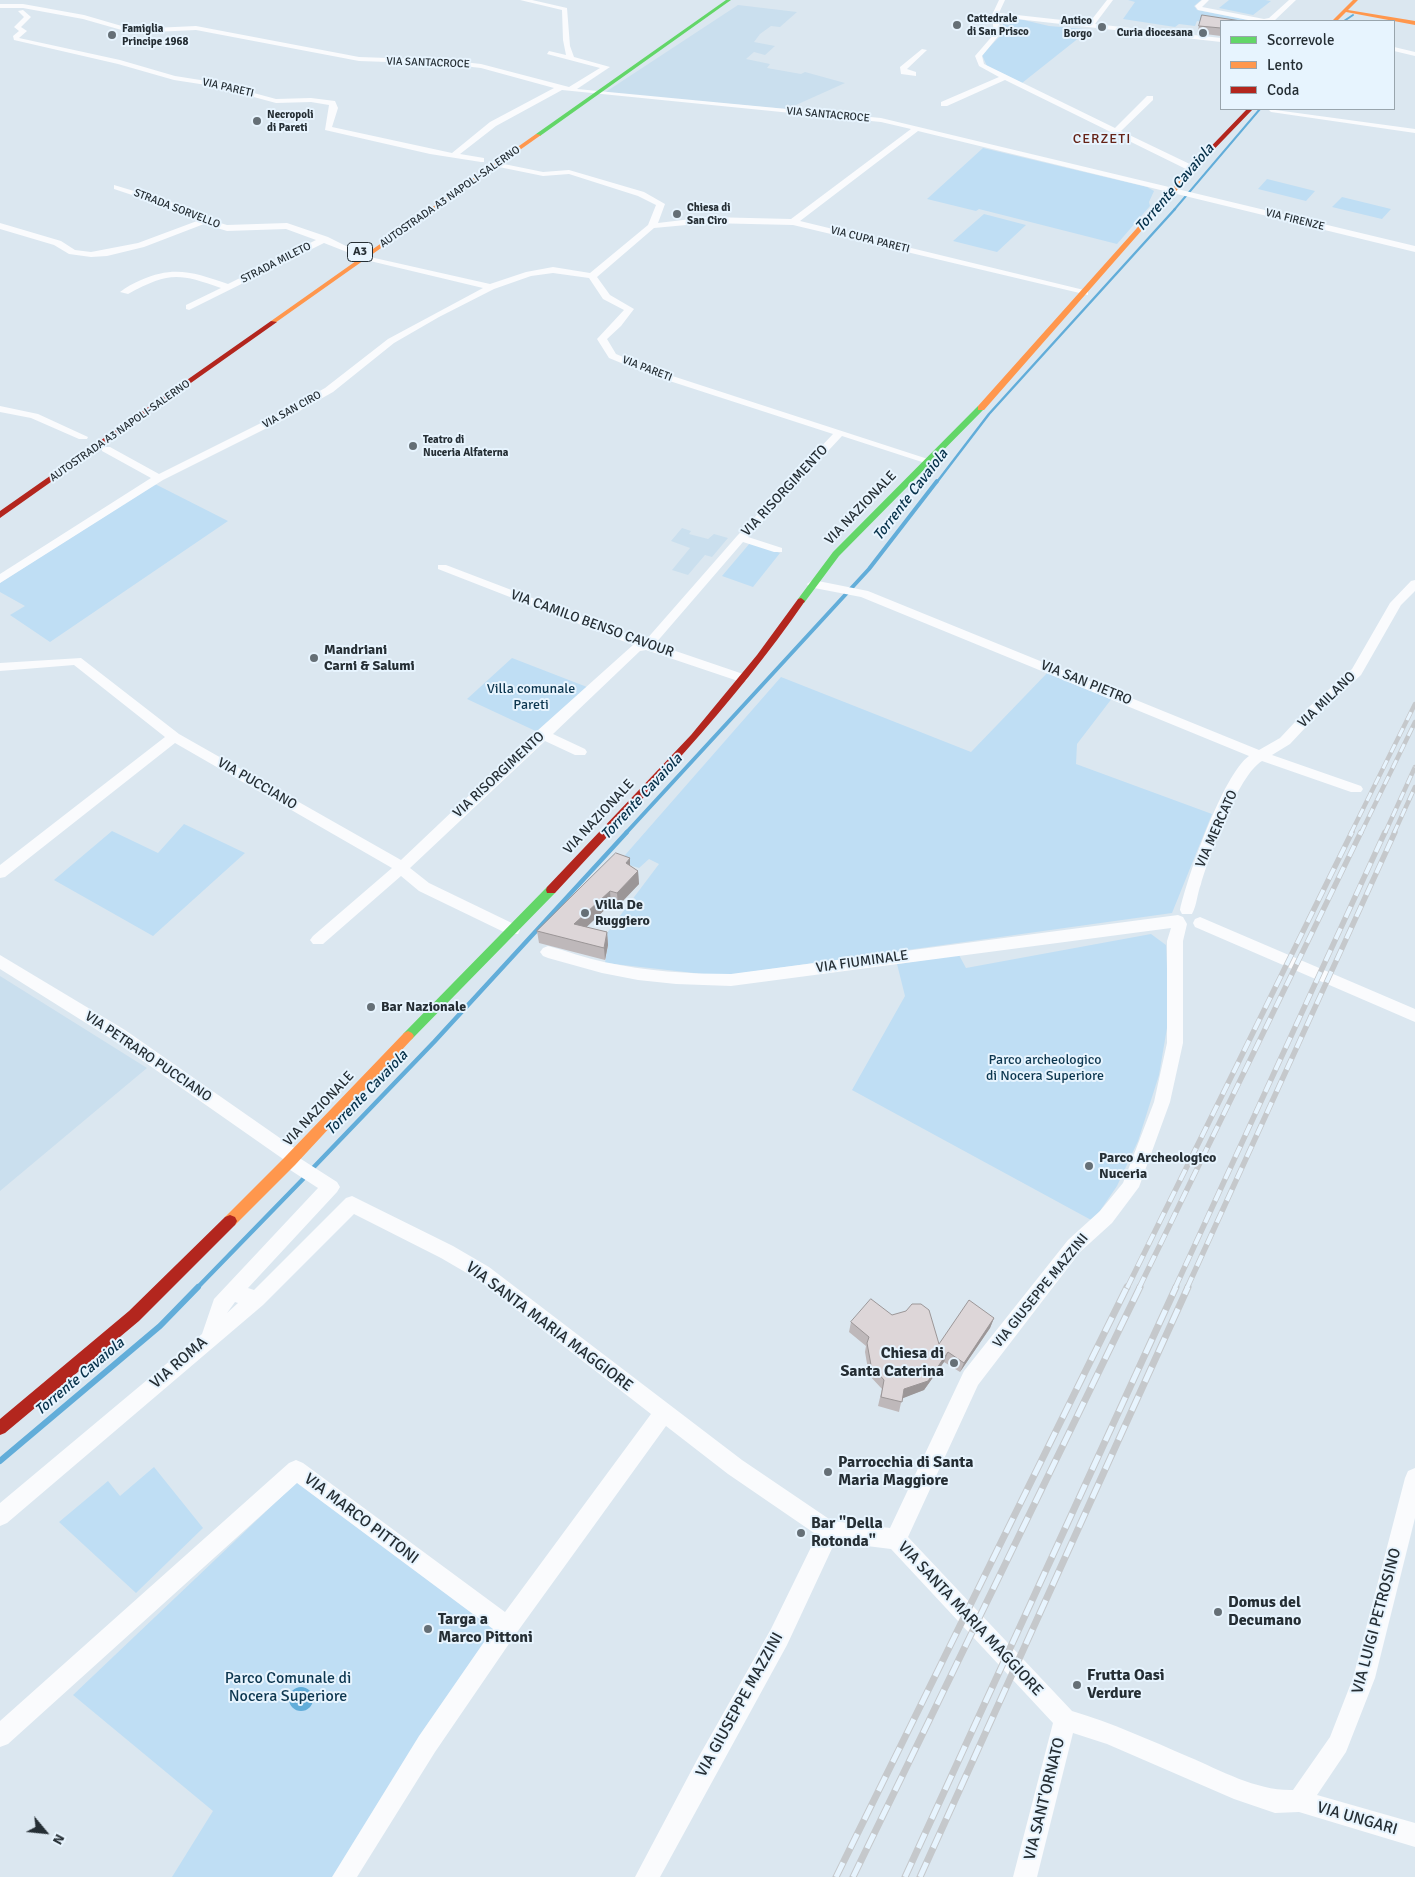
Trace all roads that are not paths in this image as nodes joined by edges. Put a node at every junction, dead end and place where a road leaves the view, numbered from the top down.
1 (523, 0) edge
2 (720, 0) edge
3 (729, 0) edge
4 (1002, 0) edge
5 (1110, 0) edge
6 (1206, 0) edge
7 (1293, 0) edge
8 (1356, 0) edge
9 (1366, 0) edge
10 (0, 6) edge
11 (20, 10) dead end
12 (1346, 11) junction
13 (996, 15) junction
14 (1259, 20) edge
15 (1271, 20) edge
16 (1335, 20) edge
17 (1415, 23) edge
18 (1092, 24) junction
19 (1220, 40) edge
20 (1395, 49) edge
21 (924, 50) dead end
22 (549, 53) dead end
23 (1415, 54) edge
24 (571, 58) junction
25 (913, 74) dead end
26 (1006, 77) junction
27 (560, 88) junction
28 (570, 90) junction
29 (1150, 98) dead end
30 (944, 104) dead end
31 (1249, 110) edge
32 (1271, 110) dead end
33 (916, 129) junction
34 (1117, 130) junction
35 (1415, 131) edge
36 (454, 154) junction
37 (481, 160) dead end
38 (502, 165) dead end
39 (1193, 168) junction
40 (117, 187) dead end
41 (1177, 190) junction
42 (204, 221) junction
43 (793, 222) junction
44 (0, 226) edge
45 (652, 226) junction
46 (325, 239) junction
47 (1415, 249) edge
48 (352, 251) dead end
49 (373, 259) dead end
50 (592, 276) junction
51 (228, 288) junction
52 (491, 288) junction
53 (125, 292) dead end
54 (1085, 293) junction
55 (189, 307) dead end
56 (0, 410) edge
57 (839, 433) junction
58 (83, 437) dead end
59 (106, 449) dead end
60 (929, 461) junction
61 (159, 478) junction
62 (0, 504) edge
63 (0, 515) edge
64 (741, 538) junction
65 (778, 550) dead end
66 (442, 567) dead end
67 (0, 579) edge
68 (814, 584) junction
69 (1415, 584) edge
70 (647, 646) junction
71 (0, 667) edge
72 (742, 678) junction
73 (542, 734) junction
74 (174, 736) junction
75 (580, 752) dead end
76 (1259, 755) junction
77 (1356, 789) dead end
78 (400, 869) junction
79 (0, 873) edge
80 (1182, 918) junction
81 (513, 930) junction
82 (318, 940) dead end
83 (548, 952) dead end
84 (0, 961) edge
85 (1415, 1016) edge
86 (294, 1161) junction
87 (352, 1204) joint
88 (232, 1293) junction
89 (257, 1299) junction
90 (210, 1337) junction
91 (663, 1413) junction
92 (0, 1428) edge
93 (1415, 1478) edge
94 (0, 1516) edge
95 (829, 1531) junction
96 (896, 1539) junction
97 (507, 1627) junction
98 (1065, 1720) junction
99 (0, 1736) edge
100 (1298, 1801) junction
101 (1415, 1836) edge
102 (344, 1877) edge
103 (647, 1877) edge
104 (1025, 1877) edge

1 - 24 street
2 - 62 main road, AUTOSTRADA A3 NAPOLI-SALERNO / A3
3 - 63 main road, AUTOSTRADA A3 NAPOLI-SALERNO / A3
4 - 13 street
5 - 18 street
6 - 14 street
7 - 15 street
8 - 12 main road
9 - 12 main road
10 - 27 street, VIA SANTACROCE
11 - 36 street, VIA PARETI
12 - 16 main road
12 - 17 main road
13 - 18 street
13 - 26 street
18 - 19 street
20 - 23 street
21 - 25 street
22 - 24 street
24 - 28 street
26 - 30 street
26 - 34 street
27 - 28 street, VIA SANTACROCE
27 - 36 street
28 - 33 street, VIA SANTACROCE
29 - 34 street
31 - 39 main road, VIA NAZIONALE
32 - 35 street
33 - 41 street, VIA SANTACROCE
33 - 43 street
34 - 39 street
36 - 37 street, VIA PARETI
38 - 45 street
39 - 41 main road, VIA NAZIONALE
40 - 42 street, STRADA SORVELLO
41 - 47 street, VIA FIRENZE
41 - 54 main road, VIA NAZIONALE
42 - 44 street
42 - 46 street, STRADA SORVELLO
43 - 45 street, VIA CUPA PARETI
43 - 54 street, VIA CUPA PARETI
45 - 50 street
46 - 48 street, STRADA SORVELLO
46 - 51 street, STRADA MILETO
49 - 52 street
50 - 52 street, VIA SAN CIRO
50 - 57 street, VIA PARETI
51 - 53 street, STRADA MILETO
51 - 55 street, STRADA MILETO
52 - 61 street, VIA SAN CIRO
54 - 60 main road, VIA NAZIONALE
56 - 58 street
57 - 60 street, VIA PARETI
57 - 64 street, VIA RISORGIMENTO
59 - 61 street
60 - 68 main road, VIA NAZIONALE
61 - 67 street, VIA SAN CIRO
64 - 65 street
64 - 70 street, VIA RISORGIMENTO
66 - 70 street, VIA CAMILO BENSO CAVOUR
68 - 72 main road, VIA NAZIONALE
68 - 76 street, VIA SAN PIETRO
69 - 76 street, VIA MILANO
70 - 72 street, VIA CAMILO BENSO CAVOUR
70 - 73 street, VIA RISORGIMENTO
71 - 74 street, VIA PUCCIANO
72 - 81 main road, VIA NAZIONALE
73 - 75 street
73 - 78 street, VIA RISORGIMENTO
74 - 78 street, VIA PUCCIANO
74 - 79 street
76 - 77 street, VIA SAN PIETRO
76 - 80 street, VIA MERCATO
78 - 81 street, VIA PUCCIANO
78 - 82 street, VIA RISORGIMENTO
80 - 83 street, VIA FIUMINALE
80 - 85 street
80 - 96 street, VIA GIUSEPPE MAZZINI
81 - 86 main road, VIA NAZIONALE
84 - 86 street, VIA PETRARO PUCCIANO
86 - 88 street, VIA PETRARO PUCCIANO
86 - 92 main road, VIA NAZIONALE
87 - 89 street, VIA ROMA
87 - 91 street, VIA SANTA MARIA MAGGIORE
88 - 89 street
88 - 90 street
89 - 90 street, VIA ROMA
90 - 94 street, VIA ROMA
91 - 95 street, VIA SANTA MARIA MAGGIORE
91 - 97 street
93 - 100 street, VIA LUIGI PETROSINO
95 - 96 street, VIA SANTA MARIA MAGGIORE
95 - 103 street, VIA GIUSEPPE MAZZINI
96 - 98 street, VIA SANTA MARIA MAGGIORE
97 - 99 street, VIA MARCO PITTONI
97 - 102 street
98 - 100 street
98 - 104 street, VIA SANT'ORNATO
100 - 101 street, VIA UNGARI

